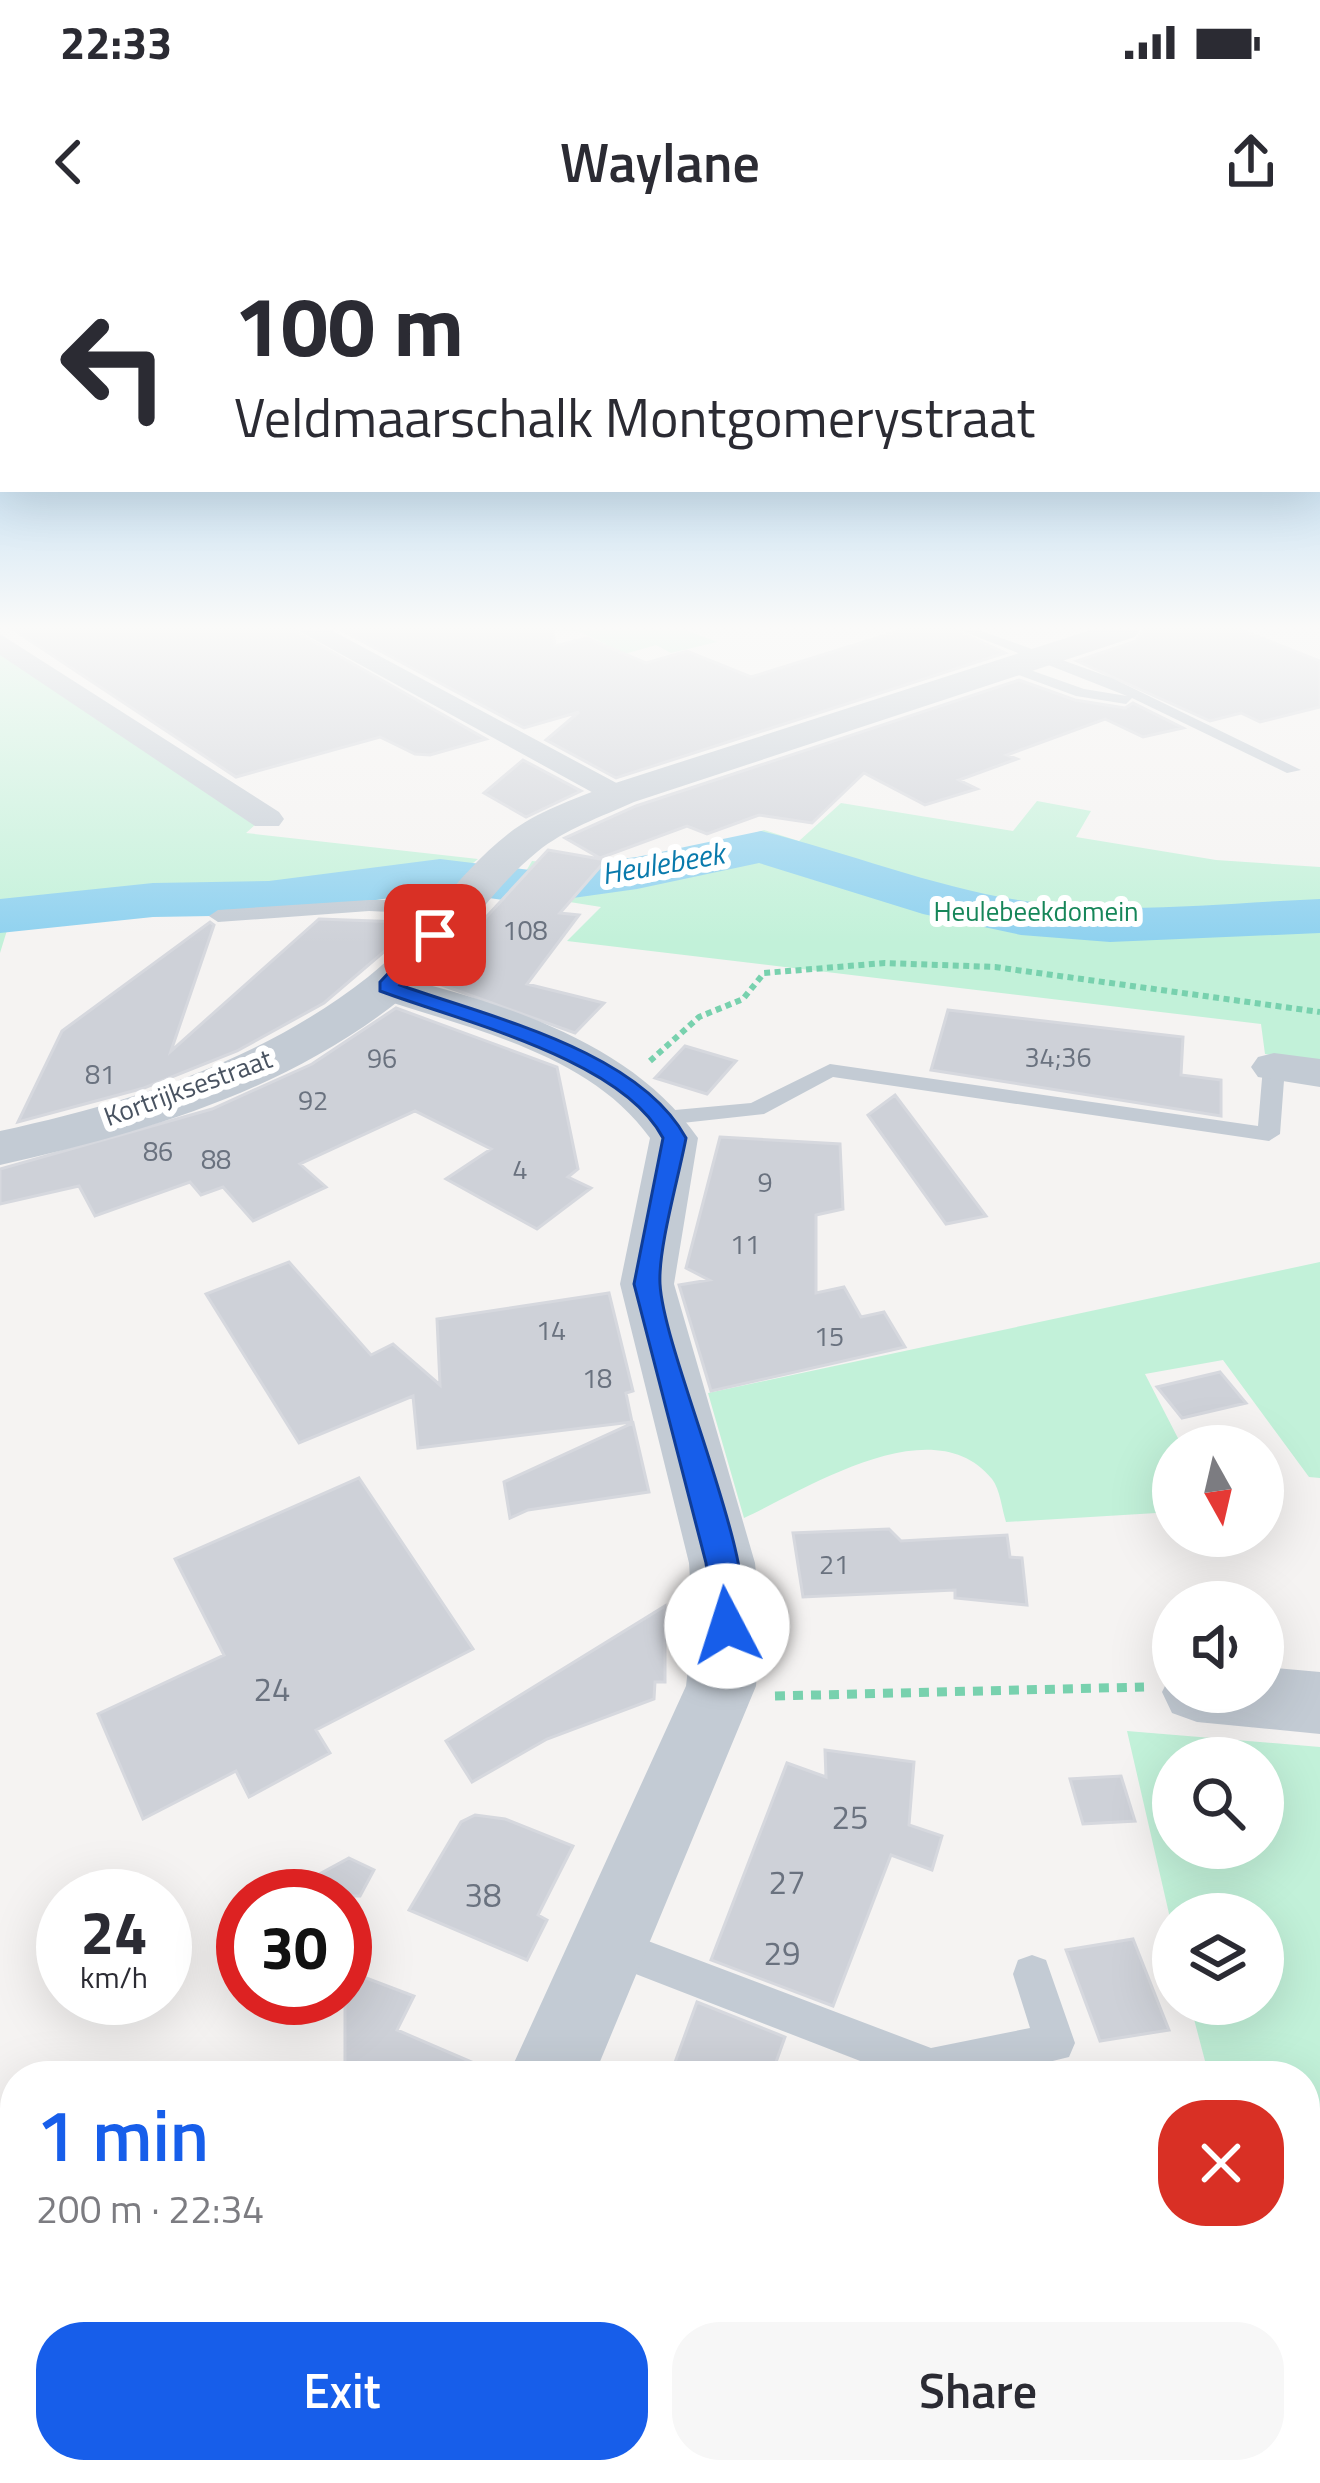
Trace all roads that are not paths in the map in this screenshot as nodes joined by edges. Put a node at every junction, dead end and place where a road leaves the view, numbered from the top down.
1 (140, 735) edge
2 (508, 735) edge
3 (804, 735) edge
4 (1215, 735) edge
5 (1293, 770) dead end
6 (620, 794) junction
7 (267, 819) dead end
8 (476, 891) junction
9 (218, 916) dead end
10 (387, 987) junction
11 (1274, 1066) joint
12 (1320, 1073) edge
13 (645, 1100) junction
14 (0, 1148) edge
15 (1284, 1700) edge
16 (1320, 1703) edge
17 (611, 1946) junction
18 (1032, 1974) dead end
19 (558, 2061) edge
20 (913, 2061) edge
21 (966, 2061) edge

1 - 7 street
2 - 6 street
3 - 6 street, Kortrijksestraat
4 - 5 lane
6 - 8 street, Kortrijksestraat
8 - 9 lane
8 - 10 street, Kortrijksestraat
10 - 13 street
10 - 14 street, Kortrijksestraat
11 - 12 street
11 - 13 lane
13 - 17 street
15 - 16 street
17 - 19 street
17 - 20 lane
18 - 21 lane

